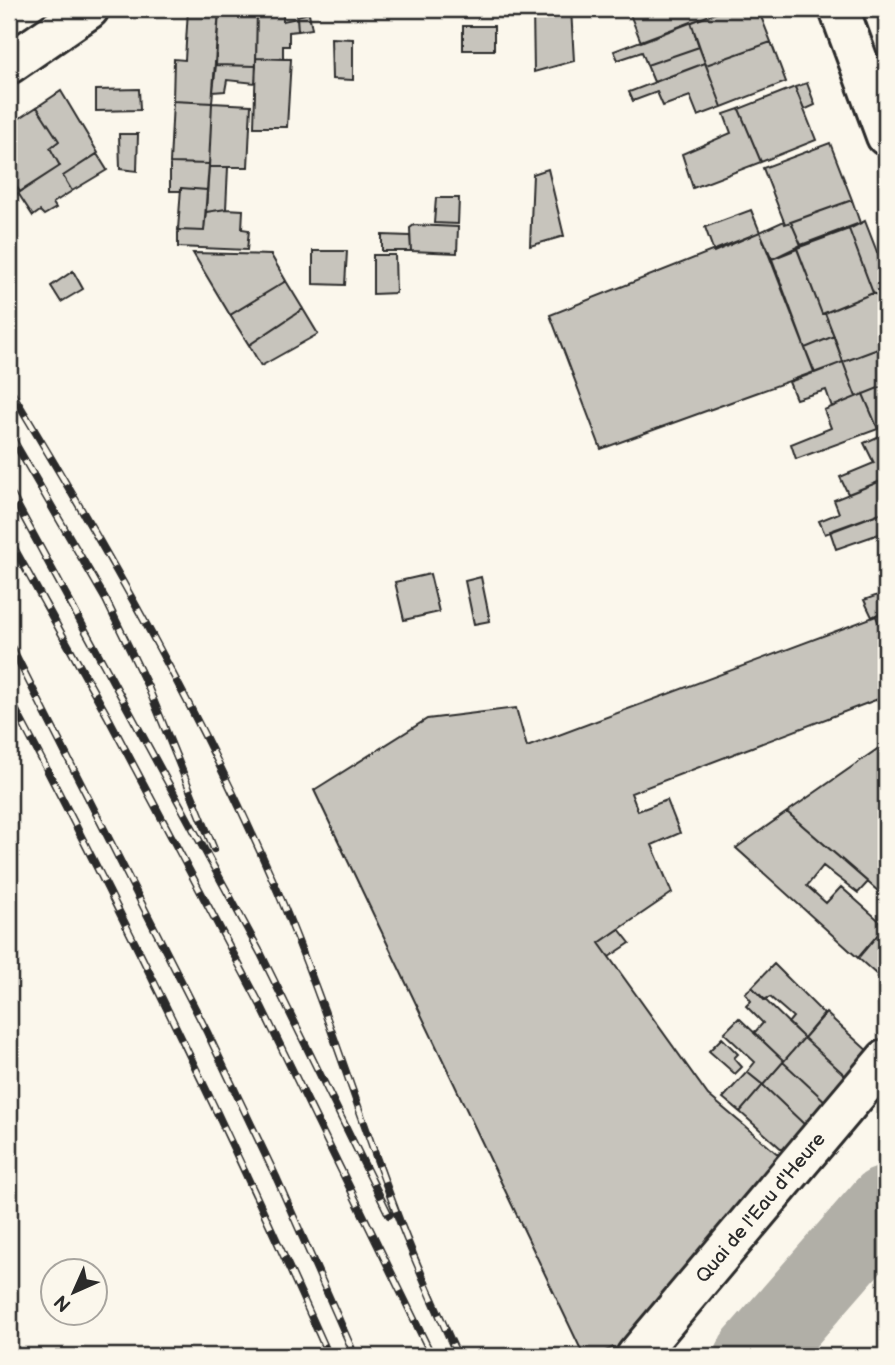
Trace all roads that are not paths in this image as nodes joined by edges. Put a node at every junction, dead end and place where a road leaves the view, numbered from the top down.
1 (89, 9) edge
2 (839, 9) edge
3 (9, 64) edge
4 (886, 136) edge
5 (886, 1059) edge
6 (636, 1356) edge

1 - 3 street
2 - 4 street
5 - 6 street, Quai de l'Eau d'Heure

